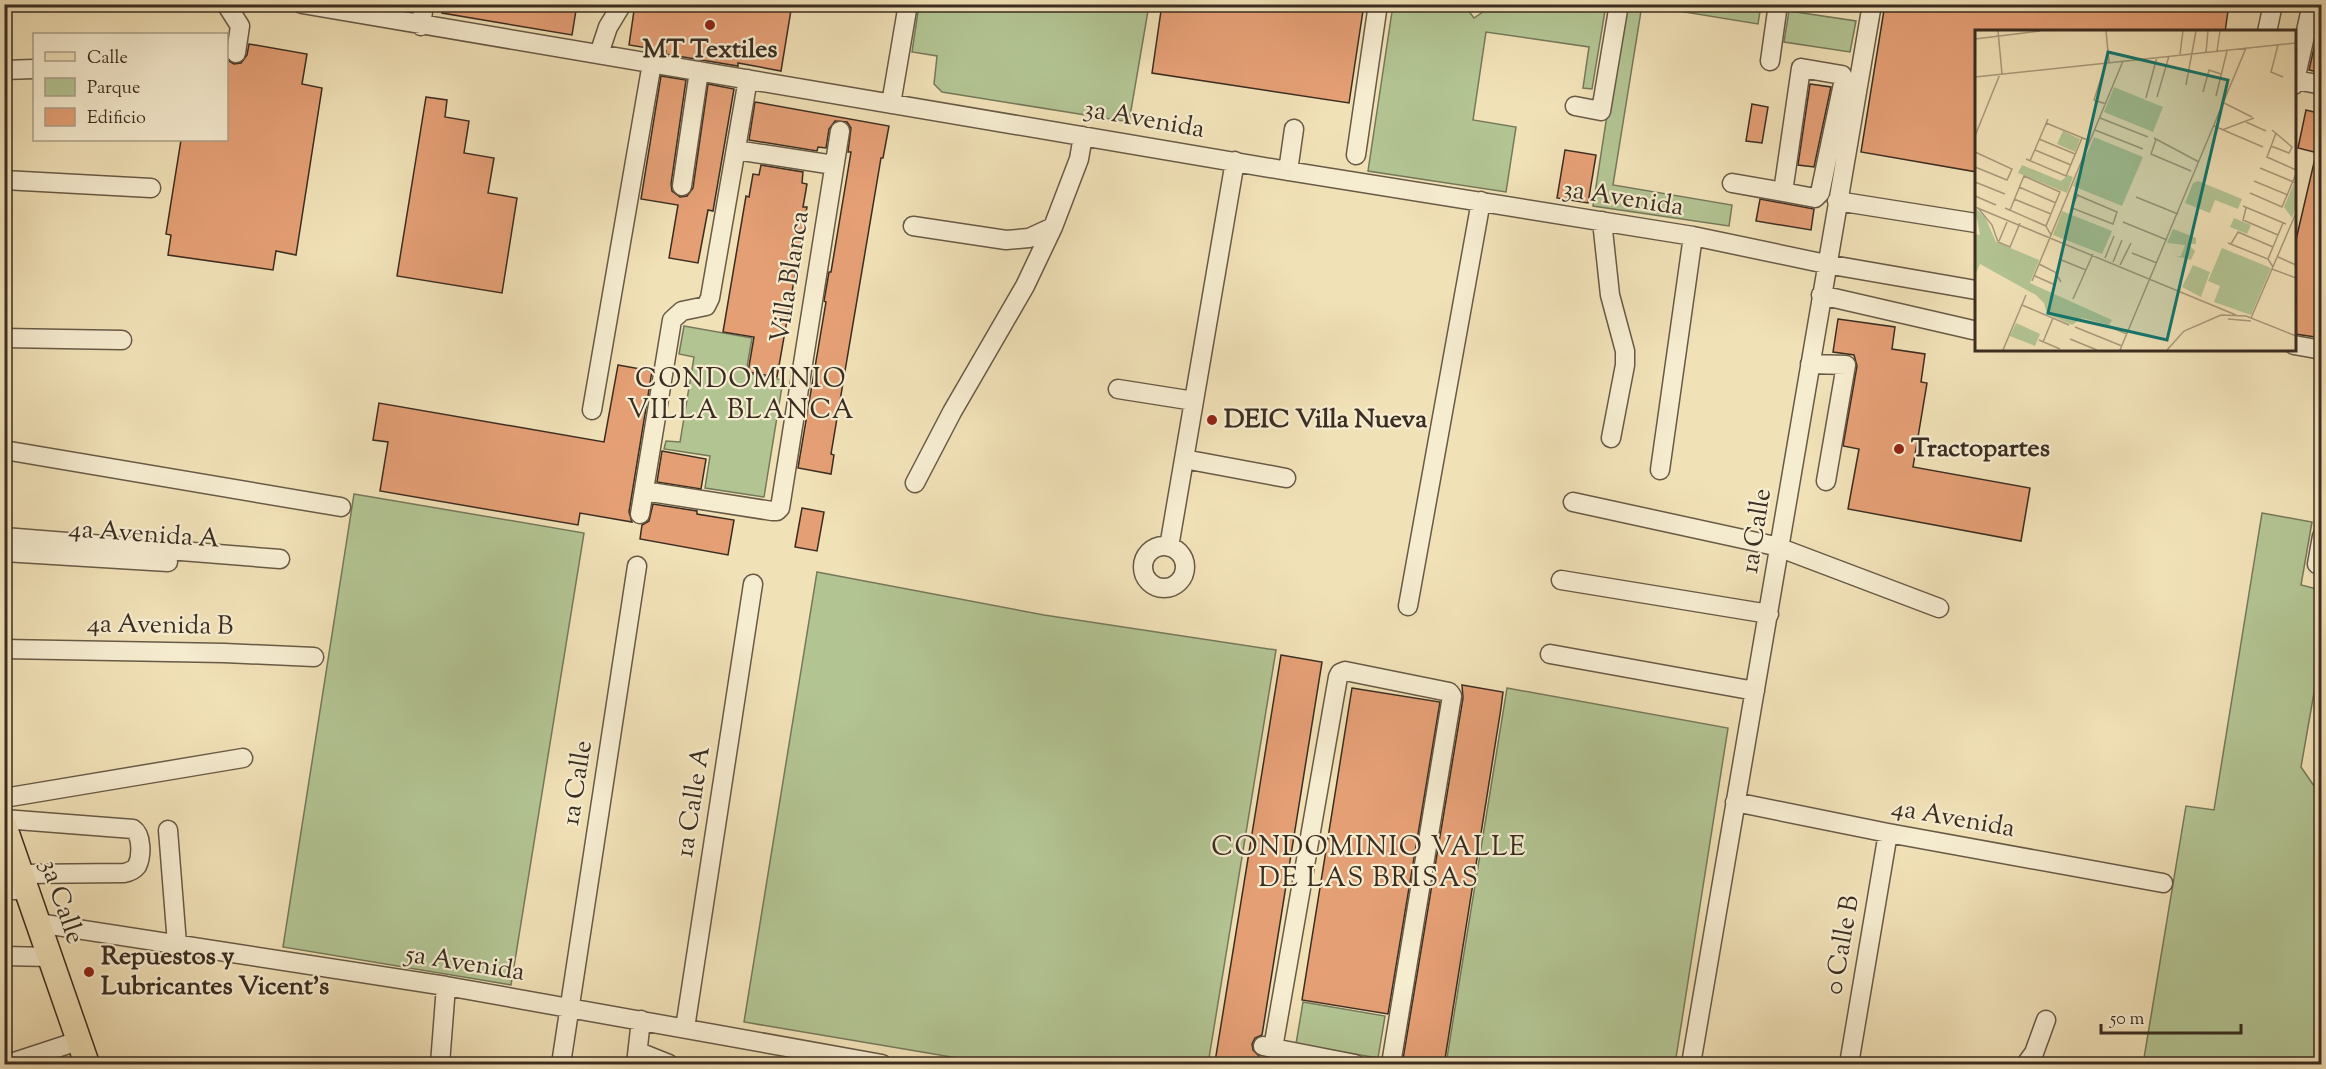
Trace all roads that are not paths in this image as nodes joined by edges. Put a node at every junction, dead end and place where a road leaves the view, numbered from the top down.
1 (226, 4) edge
2 (302, 4) edge
3 (424, 4) edge
4 (622, 4) edge
5 (908, 4) edge
6 (1378, 4) edge
7 (1619, 4) edge
8 (1778, 4) edge
9 (1872, 4) edge
10 (2273, 4) edge
11 (2312, 4) edge
12 (421, 26) junction
13 (2314, 27) edge
14 (2267, 30) edge
15 (236, 53) dead end
16 (599, 54) junction
17 (1770, 62) dead end
18 (652, 63) junction
19 (33, 69) edge
20 (4, 70) edge
21 (699, 71) junction
22 (748, 79) junction
23 (2296, 80) edge
24 (2296, 83) edge
25 (2322, 85) edge
26 (891, 104) junction
27 (1575, 106) dead end
28 (1294, 129) dead end
29 (840, 131) dead end
30 (1083, 136) junction
31 (735, 150) junction
32 (1356, 155) dead end
33 (1234, 161) junction
34 (834, 165) junction
35 (1288, 171) junction
36 (4, 180) edge
37 (1732, 183) dead end
38 (682, 186) dead end
39 (151, 188) dead end
40 (1782, 192) junction
41 (1481, 201) junction
42 (1837, 201) junction
43 (1602, 221) junction
44 (1975, 223) edge
45 (913, 225) dead end
46 (1053, 226) junction
47 (1693, 236) junction
48 (1826, 264) junction
49 (1975, 290) edge
50 (1821, 295) junction
51 (1973, 330) dead end
52 (4, 338) edge
53 (122, 340) dead end
54 (2296, 345) edge
55 (2322, 350) edge
56 (1810, 364) junction
57 (1118, 389) dead end
58 (1194, 401) junction
59 (592, 410) dead end
60 (1611, 438) dead end
61 (4, 450) edge
62 (1184, 459) junction
63 (1660, 470) dead end
64 (1286, 478) dead end
65 (1826, 481) dead end
66 (915, 483) dead end
67 (644, 491) junction
68 (1573, 502) dead end
69 (341, 507) dead end
70 (640, 514) dead end
71 (2322, 536) edge
72 (4, 537) edge
73 (1169, 547) dead end
74 (1781, 547) junction
75 (4, 552) edge
76 (2317, 564) dead end
77 (637, 566) dead end
78 (1561, 580) dead end
79 (753, 584) dead end
80 (1408, 606) dead end
81 (1939, 608) dead end
82 (1769, 614) junction
83 (4, 649) edge
84 (1550, 654) dead end
85 (314, 657) dead end
86 (1755, 691) junction
87 (243, 758) dead end
88 (4, 798) edge
89 (1735, 802) junction
90 (5, 827) edge
91 (168, 830) dead end
92 (1888, 833) junction
93 (15, 875) edge
94 (2163, 883) dead end
95 (38, 923) junction
96 (177, 944) junction
97 (4, 956) edge
98 (50, 957) junction
99 (446, 986) junction
100 (569, 1007) junction
101 (641, 1020) junction
102 (2046, 1020) dead end
103 (686, 1028) junction
104 (78, 1041) junction
105 (788, 1057) edge
106 (638, 1058) edge
107 (1313, 1060) edge
108 (1335, 1062) edge
109 (8, 1065) edge
110 (87, 1065) edge
111 (440, 1065) edge
112 (561, 1065) edge
113 (669, 1065) edge
114 (882, 1065) edge
115 (1355, 1065) edge
116 (1391, 1065) edge
117 (1691, 1065) edge
118 (1849, 1065) edge
119 (2026, 1065) edge

1 - 15 street
2 - 12 street, 3a Avenida
3 - 12 street
4 - 16 street
5 - 26 street
6 - 32 street
7 - 27 street
8 - 17 street
9 - 42 street, 1a Calle
10 - 14 street
11 - 13 street
12 - 16 street, 3a Avenida
13 - 23 street
16 - 18 street, 3a Avenida
18 - 21 street, 3a Avenida
18 - 59 street
19 - 20 street
21 - 22 street, 3a Avenida
21 - 38 street
22 - 26 street, 3a Avenida
22 - 31 street
24 - 25 street
26 - 30 street, 3a Avenida
28 - 35 street
29 - 34 street, Villa Blanca
30 - 33 street, 3a Avenida
30 - 46 street
31 - 34 street
31 - 67 street
33 - 35 street, 3a Avenida
33 - 58 street
34 - 67 street, Villa Blanca
35 - 41 street, 3a Avenida
36 - 39 street
37 - 40 street
40 - 40 street
41 - 43 street, 3a Avenida
41 - 80 street
42 - 44 street
42 - 48 street, 1a Calle
43 - 47 street, 3a Avenida
43 - 60 street
45 - 46 street
46 - 66 street
47 - 48 street, 3a Avenida
47 - 63 street
48 - 49 street, 3a Avenida
48 - 50 street, 1a Calle
50 - 51 street
50 - 56 street, 1a Calle
52 - 53 street
54 - 55 street
56 - 65 street
56 - 74 street, 1a Calle
57 - 58 street
58 - 62 street
61 - 69 street
62 - 64 street
62 - 73 street
67 - 70 street
68 - 74 street
71 - 76 street
72 - 75 street, 4a Avenida A
74 - 81 street
74 - 82 street, 1a Calle
77 - 100 street, 1a Calle
78 - 82 street
79 - 103 street, 1a Calle A
82 - 86 street, 1a Calle
83 - 85 street, 4a Avenida B
84 - 86 street
86 - 89 street, 1a Calle
87 - 88 street
89 - 92 street, 4a Avenida
89 - 117 street, 1a Calle
90 - 93 main road, 3a Calle
90 - 93 street
91 - 96 street
92 - 94 street, 4a Avenida
92 - 118 street, 0 Calle B
93 - 95 main road, 3a Calle
95 - 96 street, 5a Avenida
95 - 98 main road, 3a Calle
96 - 99 street, 5a Avenida
97 - 98 street
98 - 104 main road, 3a Calle
99 - 100 street, 5a Avenida
99 - 111 street
100 - 101 street, 5a Avenida
100 - 112 street, 1a Calle
101 - 103 street, 5a Avenida
101 - 106 street
102 - 119 street
103 - 105 street, 5a Avenida
104 - 109 street
104 - 110 main road, 3a Calle
105 - 114 street, 5a Avenida
106 - 113 street
107 - 108 street
107 - 116 street
108 - 115 street

